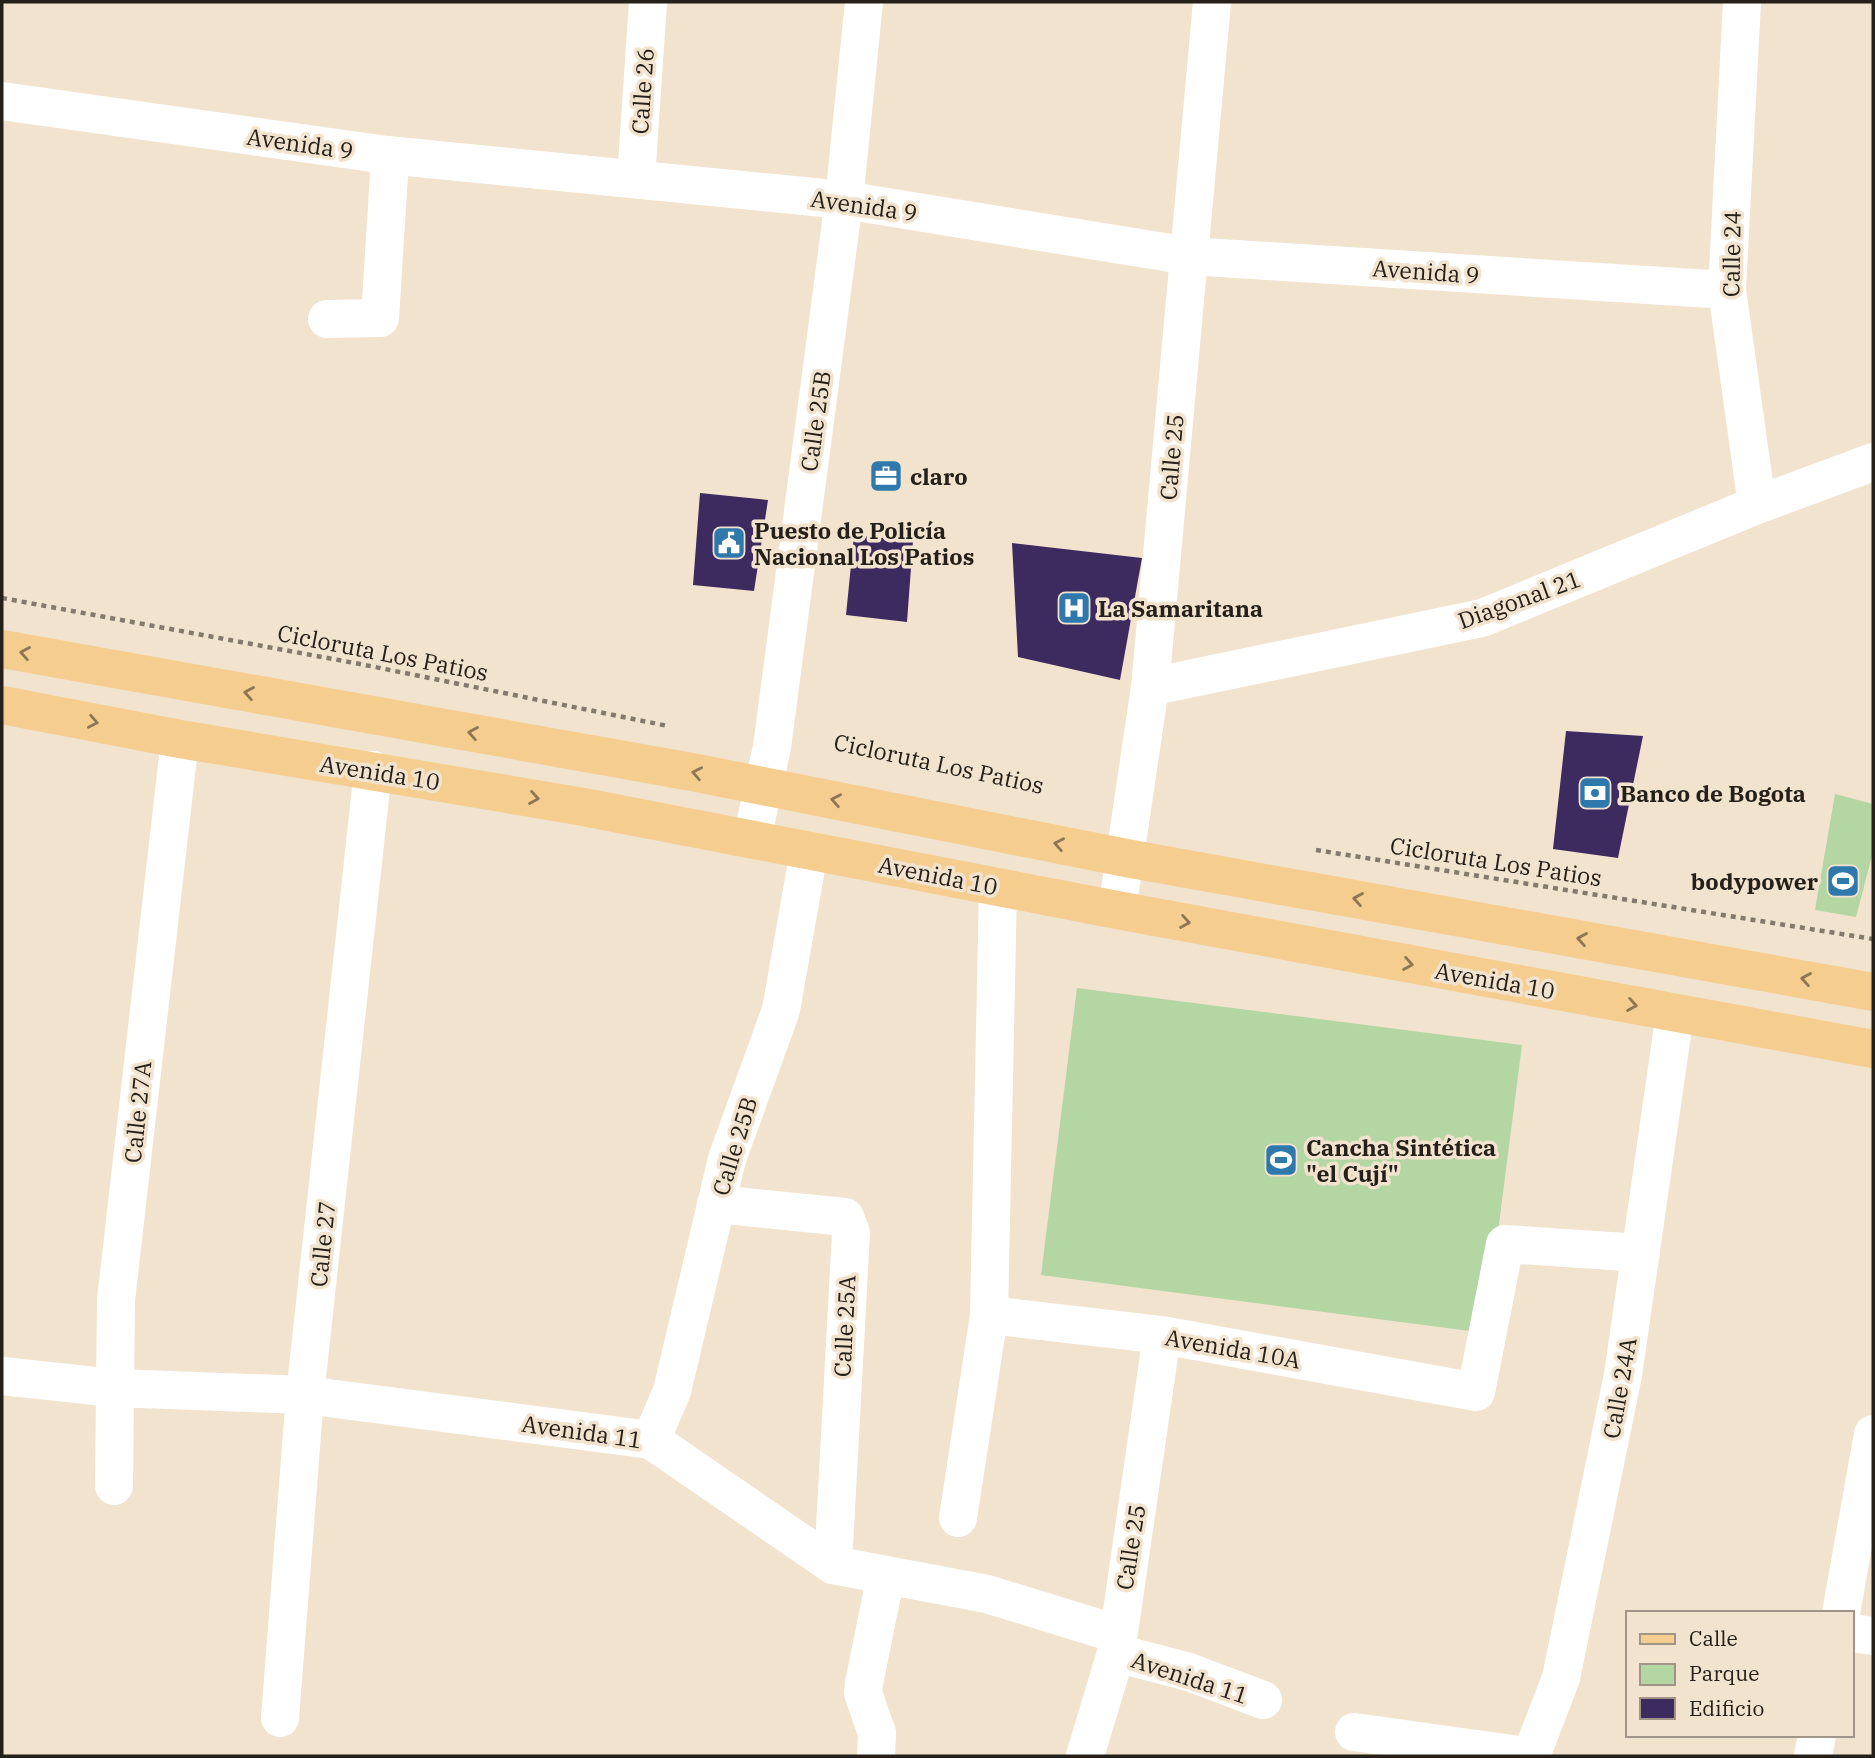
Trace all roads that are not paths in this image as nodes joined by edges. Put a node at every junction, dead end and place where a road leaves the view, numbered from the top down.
1 (648, 2) edge
2 (864, 2) edge
3 (1212, 2) edge
4 (1742, 2) edge
5 (2, 101) edge
6 (387, 155) junction
7 (636, 179) junction
8 (844, 200) junction
9 (1189, 256) junction
10 (1727, 290) junction
11 (327, 319) dead end
12 (1873, 461) edge
13 (1757, 505) junction
14 (2, 649) edge
15 (1150, 687) junction
16 (2, 705) edge
17 (180, 740) junction
18 (373, 770) junction
19 (764, 785) junction
20 (752, 839) junction
21 (808, 850) junction
22 (1126, 858) junction
23 (998, 887) junction
24 (1117, 910) junction
25 (1873, 992) edge
26 (1675, 1013) junction
27 (1873, 1049) edge
28 (716, 1204) junction
29 (1641, 1253) junction
30 (989, 1315) junction
31 (1163, 1335) junction
32 (2, 1376) edge
33 (114, 1388) junction
34 (305, 1395) junction
35 (1873, 1434) edge
36 (651, 1440) junction
37 (114, 1486) dead end
38 (958, 1518) dead end
39 (833, 1565) junction
40 (886, 1575) junction
41 (1841, 1611) edge
42 (1854, 1633) edge
43 (1873, 1636) edge
44 (1116, 1644) junction
45 (1555, 1696) junction
46 (1264, 1700) dead end
47 (280, 1718) dead end
48 (1354, 1732) dead end
49 (1817, 1737) edge
50 (876, 1756) edge
51 (1085, 1756) edge
52 (1526, 1756) edge
53 (1531, 1756) edge
54 (1548, 1756) edge
55 (1813, 1756) edge

1 - 7 street, Calle 26
2 - 8 street, Calle 25B
3 - 9 street, Calle 25
4 - 10 street, Calle 24
5 - 6 street, Avenida 9
6 - 7 street, Avenida 9
6 - 11 street
7 - 8 street, Avenida 9
8 - 9 street, Avenida 9
8 - 19 street, Calle 25B
9 - 10 street, Avenida 9
9 - 15 street, Calle 25
10 - 13 street, Calle 24
12 - 13 street, Diagonal 21
13 - 15 street, Diagonal 21
19 -> 14 main road
15 - 22 street, Calle 25
16 -> 17 main road, Avenida 10
17 - 18 main road, Avenida 10
17 - 33 street, Calle 27A
18 -> 20 main road, Avenida 10
18 - 34 street, Calle 27
19 - 20 street, Calle 25B
22 -> 19 main road
20 - 21 main road, Avenida 10
21 - 23 main road, Avenida 10
21 - 28 street, Calle 25B
22 - 24 street, Calle 25
25 -> 22 main road
23 - 24 main road, Avenida 10
23 - 30 street
24 -> 26 main road, Avenida 10
26 - 27 main road, Avenida 10
26 - 29 street, Calle 24A
28 - 36 street, Calle 25B
28 - 39 street, Calle 25A
29 - 31 street, Avenida 10A
29 - 45 street, Calle 24A
30 - 31 street, Avenida 10A
30 - 38 street
31 - 44 street, Calle 25
32 - 33 street, Avenida 11
33 - 34 street, Avenida 11
33 - 37 street, Calle 27A
34 - 36 street, Avenida 11
34 - 47 street, Calle 27
35 - 41 street
36 - 39 street, Avenida 11
39 - 40 street, Avenida 11
40 - 44 street, Avenida 11
40 - 50 street
42 - 43 street
44 - 46 street, Avenida 11
44 - 51 street, Calle 25
45 - 53 street, Calle 24A
45 - 54 street
48 - 52 street
49 - 55 street

